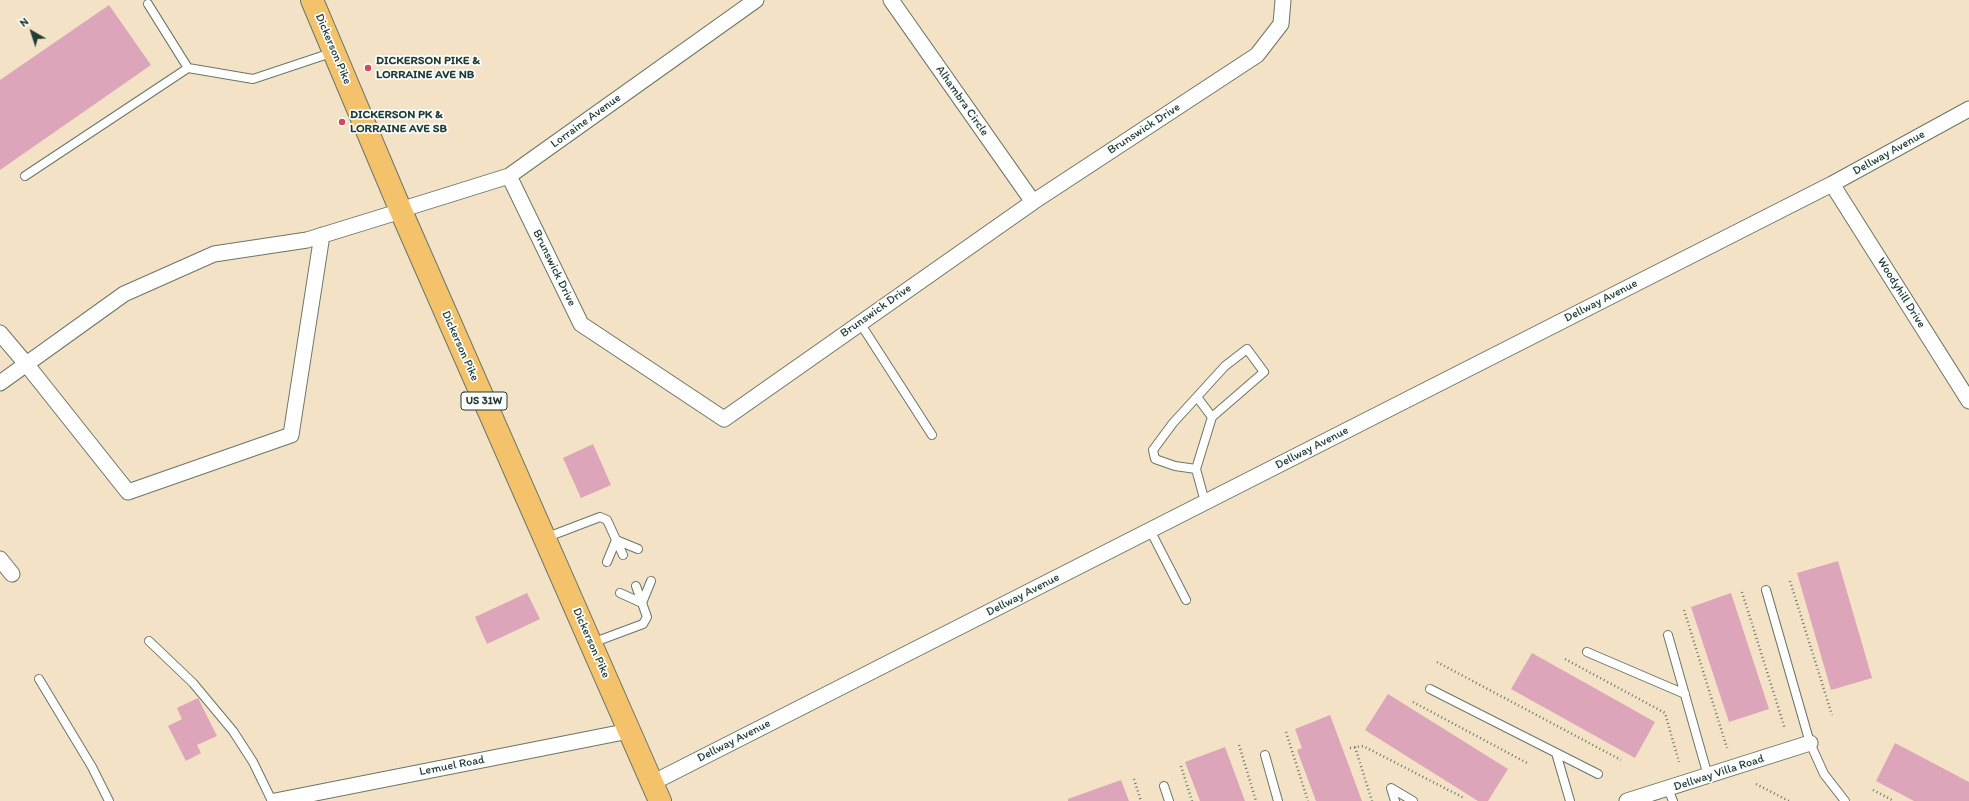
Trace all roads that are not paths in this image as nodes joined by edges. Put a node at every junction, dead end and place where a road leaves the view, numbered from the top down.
1 (313, 0) edge
2 (756, 0) edge
3 (891, 0) edge
4 (1283, 0) edge
5 (148, 4) dead end
6 (334, 52) junction
7 (188, 68) junction
8 (1969, 109) edge
9 (24, 176) dead end
10 (509, 176) junction
11 (1832, 184) junction
12 (1033, 202) junction
13 (401, 210) junction
14 (322, 236) junction
15 (860, 323) junction
16 (0, 333) edge
17 (27, 365) junction
18 (0, 383) edge
19 (1198, 397) junction
20 (1969, 402) edge
21 (1212, 417) junction
22 (932, 435) dead end
23 (1196, 469) junction
24 (1205, 502) junction
25 (1150, 530) junction
26 (545, 538) junction
27 (616, 540) junction
28 (638, 549) dead end
29 (623, 556) dead end
30 (0, 559) edge
31 (607, 562) dead end
32 (12, 574) dead end
33 (651, 581) dead end
34 (636, 586) dead end
35 (1766, 590) dead end
36 (620, 593) dead end
37 (1186, 600) dead end
38 (642, 603) junction
39 (1668, 635) dead end
40 (149, 641) dead end
41 (591, 643) junction
42 (1587, 652) dead end
43 (39, 679) dead end
44 (1430, 689) dead end
45 (1685, 694) junction
46 (630, 731) junction
47 (1810, 743) junction
48 (1556, 753) junction
49 (1265, 755) dead end
50 (1598, 774) dead end
51 (1708, 776) junction
52 (1164, 786) dead end
53 (656, 792) edge
54 (1671, 795) edge
55 (109, 801) edge
56 (272, 801) edge
57 (275, 801) edge
58 (1169, 801) edge
59 (1278, 801) edge
60 (1395, 801) edge
61 (1413, 801) edge
62 (1570, 801) edge
63 (1627, 801) edge
64 (1845, 801) edge

1 - 6 main road, Dickerson Pike / US 31W
2 - 10 street, Lorraine Avenue
3 - 12 street, Alhambra Circle
4 - 12 street, Brunswick Drive
5 - 7 lane
6 - 7 lane
6 - 13 main road, Dickerson Pike / US 31W
7 - 9 lane
8 - 11 street, Dellway Avenue
10 - 13 street, Lorraine Avenue
10 - 15 street, Brunswick Drive
11 - 20 street, Woodyhill Drive
11 - 24 street, Dellway Avenue
12 - 15 street, Brunswick Drive
13 - 14 street, Lorraine Avenue
13 - 26 main road, Dickerson Pike / US 31W
14 - 17 street, Lorraine Avenue
14 - 17 street
15 - 22 lane
16 - 17 street
17 - 18 street, Lorraine Avenue
19 - 21 lane
19 - 21 lane
19 - 23 lane
21 - 23 lane
23 - 24 lane
24 - 25 street, Dellway Avenue
25 - 37 lane
25 - 53 street, Dellway Avenue
26 - 27 lane
26 - 41 main road, Dickerson Pike / US 31W
27 - 28 lane
27 - 29 lane
27 - 31 lane
30 - 32 street
33 - 38 lane
34 - 38 lane
35 - 47 lane
36 - 38 lane
38 - 41 lane
39 - 45 lane
40 - 56 lane
41 - 46 main road, Dickerson Pike / US 31W
42 - 45 lane
43 - 55 lane
44 - 48 lane
45 - 51 lane
46 - 53 main road, Dickerson Pike / US 31W
46 - 57 street, Lemuel Road
47 - 51 street, Dellway Villa Road
47 - 64 lane
48 - 50 lane
48 - 62 lane
49 - 59 lane
51 - 54 street, Dellway Villa Road
52 - 58 lane
54 - 63 street, Dellway Villa Road
60 - 61 lane

